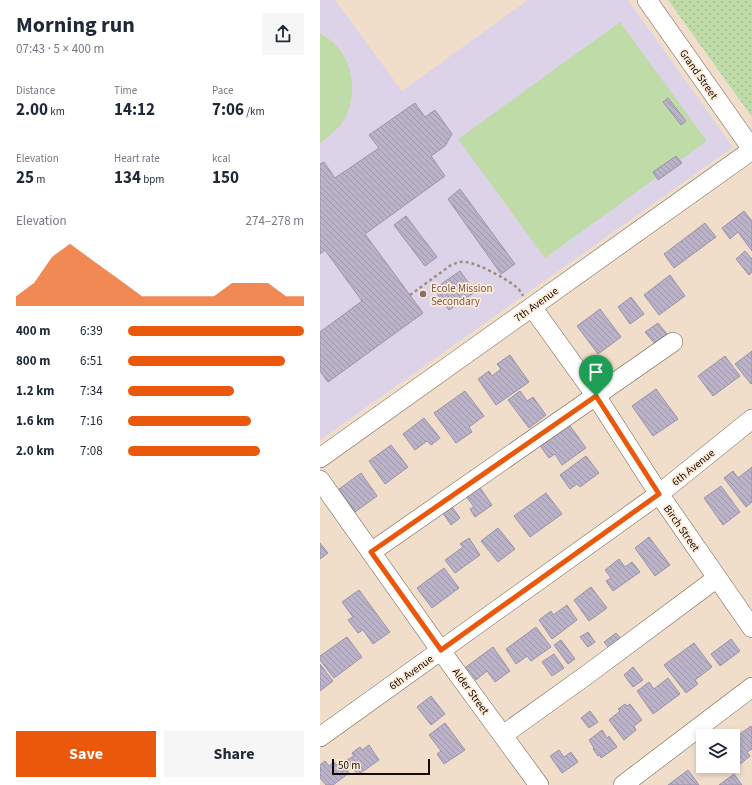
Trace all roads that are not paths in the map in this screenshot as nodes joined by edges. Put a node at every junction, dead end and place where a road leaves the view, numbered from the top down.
1 (647, 0) edge
2 (752, 149) edge
3 (532, 307) junction
4 (673, 342) dead end
5 (596, 396) junction
6 (752, 419) edge
7 (320, 458) edge
8 (320, 480) edge
9 (659, 494) junction
10 (371, 552) junction
11 (718, 578) junction
12 (752, 628) edge
13 (441, 650) junction
14 (752, 687) edge
15 (503, 735) junction
16 (320, 737) edge
17 (539, 785) edge
18 (623, 785) edge

1 - 2 street, Grand Street
2 - 3 street, 7th Avenue
3 - 5 street, Birch Street
3 - 7 street, 7th Avenue
4 - 5 street
5 - 9 street, Birch Street
5 - 10 street
6 - 9 street, 6th Avenue
8 - 10 street, Alder Street
9 - 11 street, Birch Street
9 - 13 street, 6th Avenue
10 - 13 street, Alder Street
11 - 12 street, Birch Street
11 - 15 street
13 - 15 street, Alder Street
13 - 16 street, 6th Avenue
14 - 18 street
15 - 17 street, Alder Street

